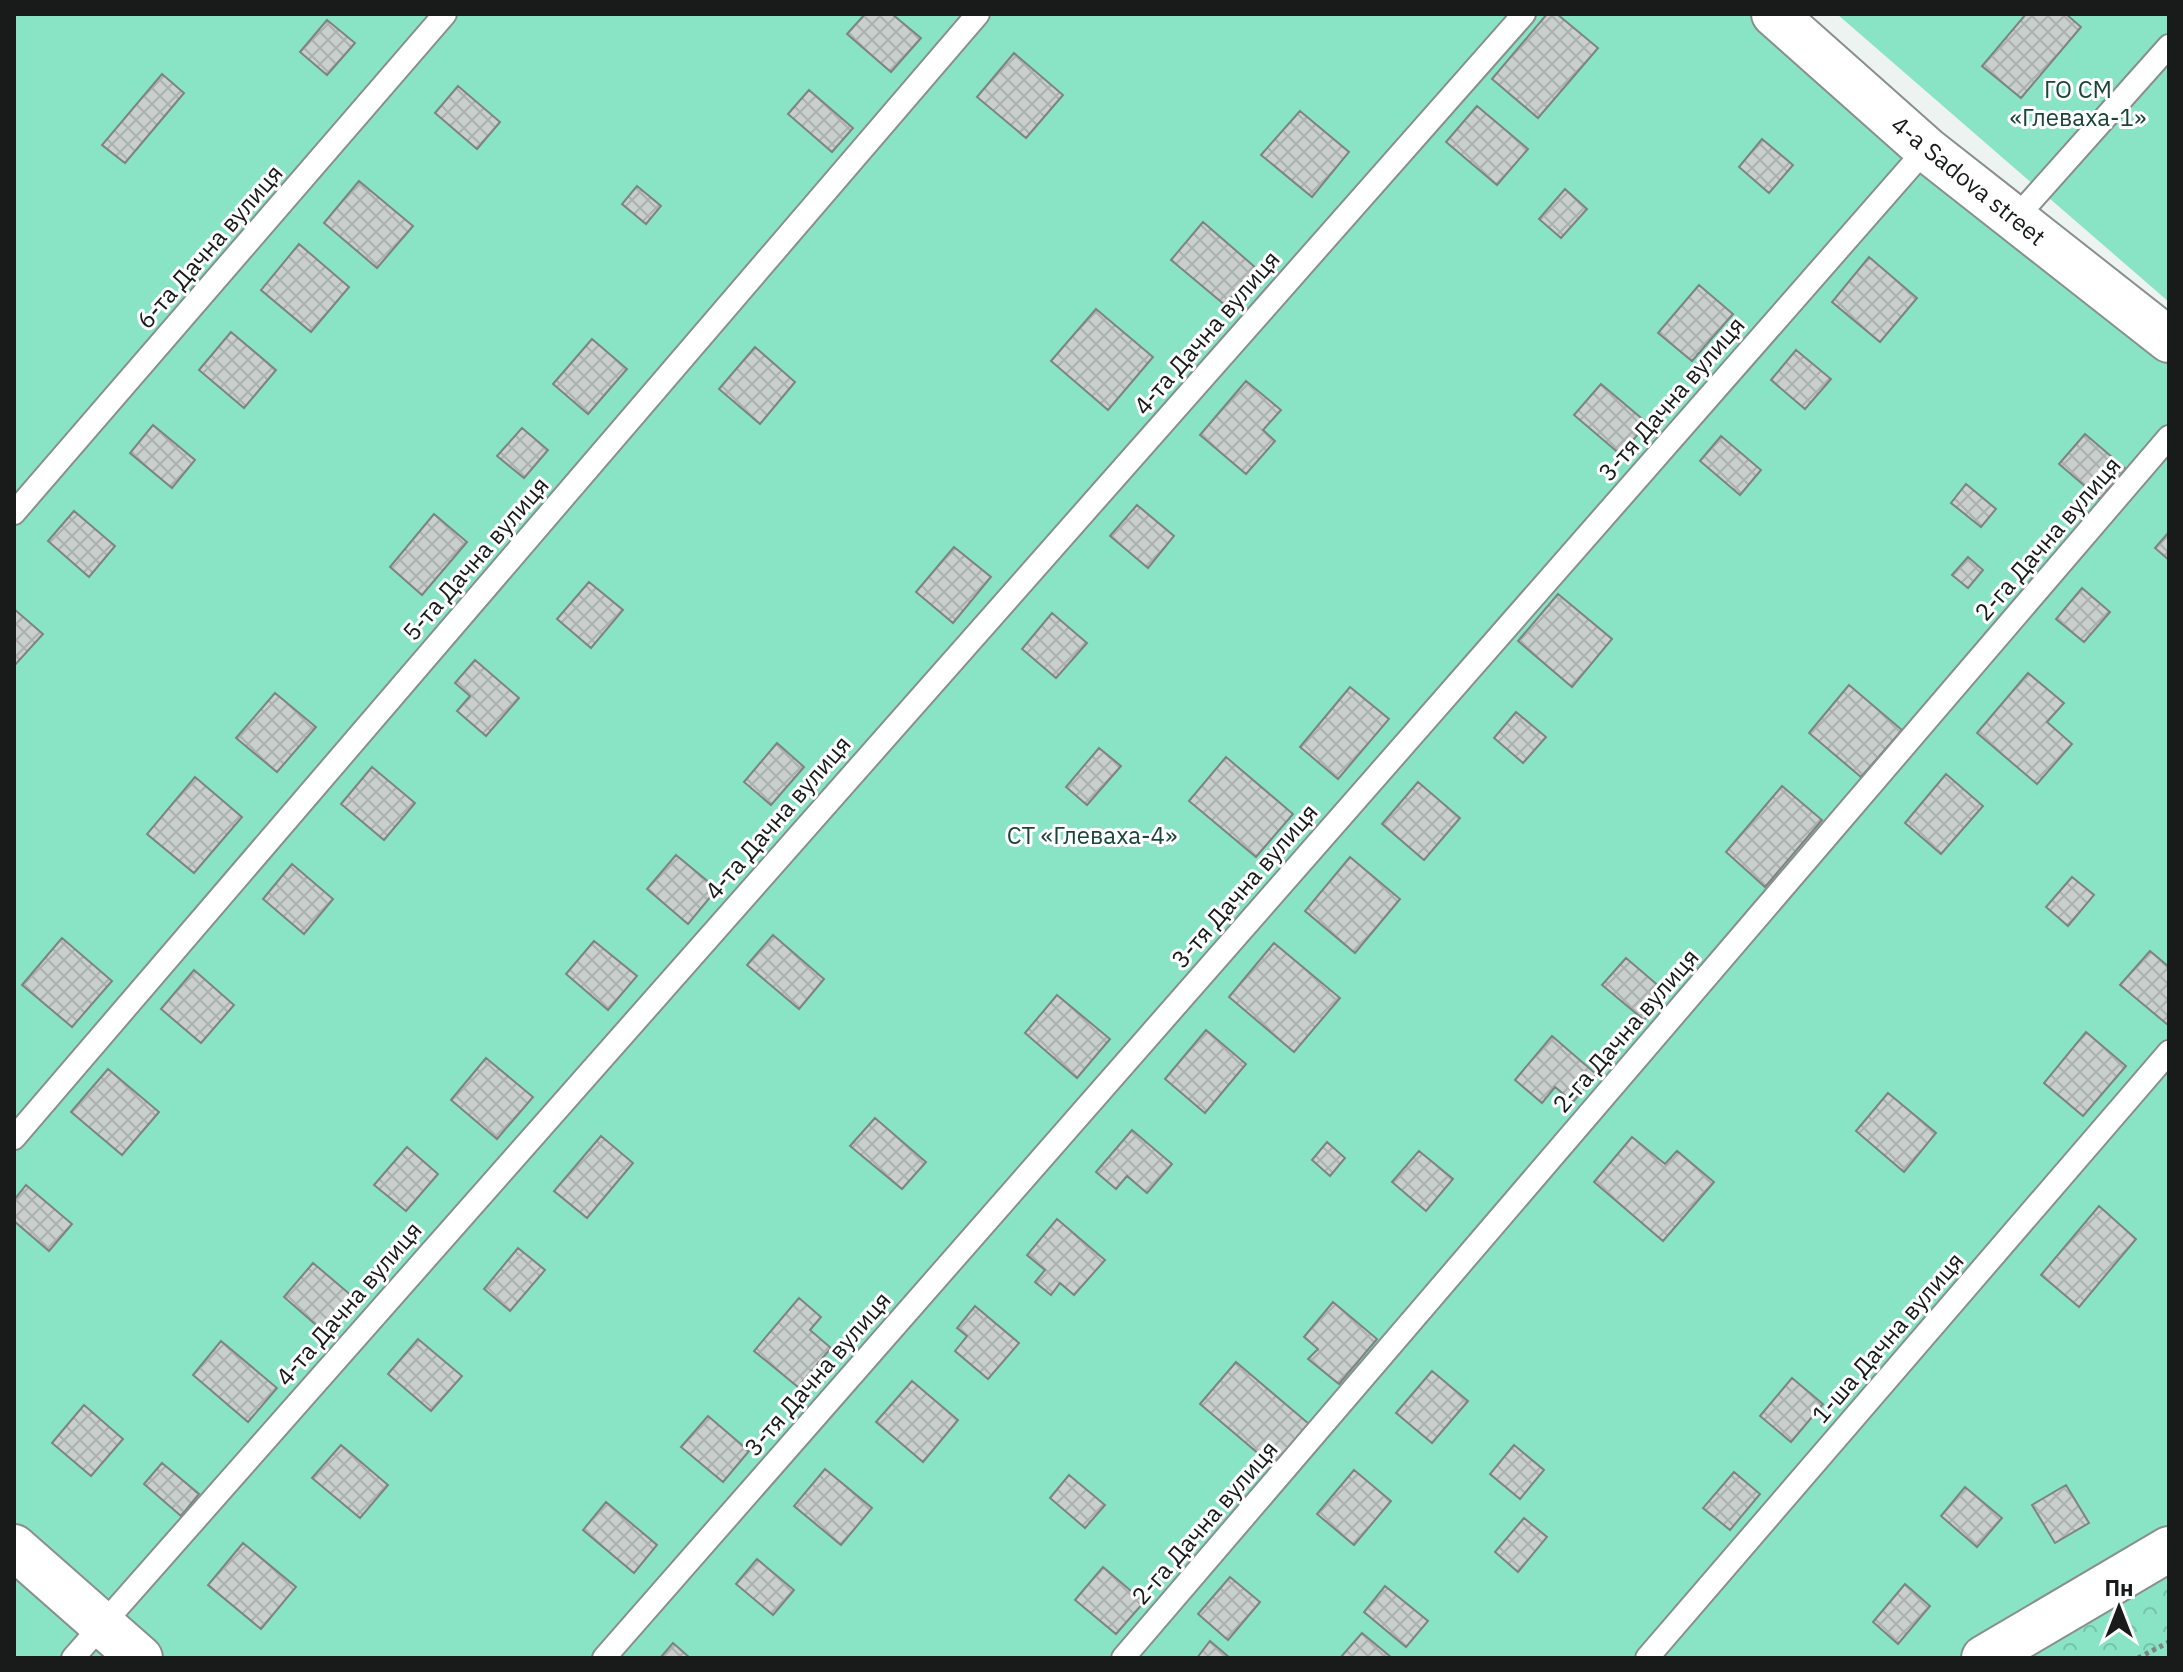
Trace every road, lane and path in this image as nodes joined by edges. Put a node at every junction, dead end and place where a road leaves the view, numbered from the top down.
1 (445, 14) edge
2 (978, 14) edge
3 (1524, 14) edge
4 (1774, 14) edge
5 (2169, 46) edge
6 (1926, 149) junction
7 (2014, 220) junction
8 (2169, 340) edge
9 (2169, 437) edge
10 (14, 513) edge
11 (2169, 1052) edge
12 (14, 1138) edge
13 (14, 1547) edge
14 (2169, 1549) edge
15 (100, 1624) junction
16 (2169, 1642) edge
17 (73, 1658) edge
18 (140, 1658) edge
19 (604, 1658) edge
20 (1123, 1658) edge
21 (1647, 1658) edge
22 (1984, 1658) edge
23 (2138, 1658) edge

1 - 10 lane, 6-та Дачна вулиця
2 - 12 lane, 5-та Дачна вулиця
3 - 15 lane, 4-та Дачна вулиця
4 - 6 street, 4-a Sadova street
5 - 7 lane
6 - 7 street, 4-a Sadova street
6 - 19 lane, 3-тя Дачна вулиця
7 - 8 street, 4-a Sadova street
9 - 20 lane, 2-га Дачна вулиця
11 - 21 lane, 1-ша Дачна вулиця
13 - 15 street
14 - 22 street
15 - 17 lane, 4-та Дачна вулиця
15 - 18 street
16 - 23 path

